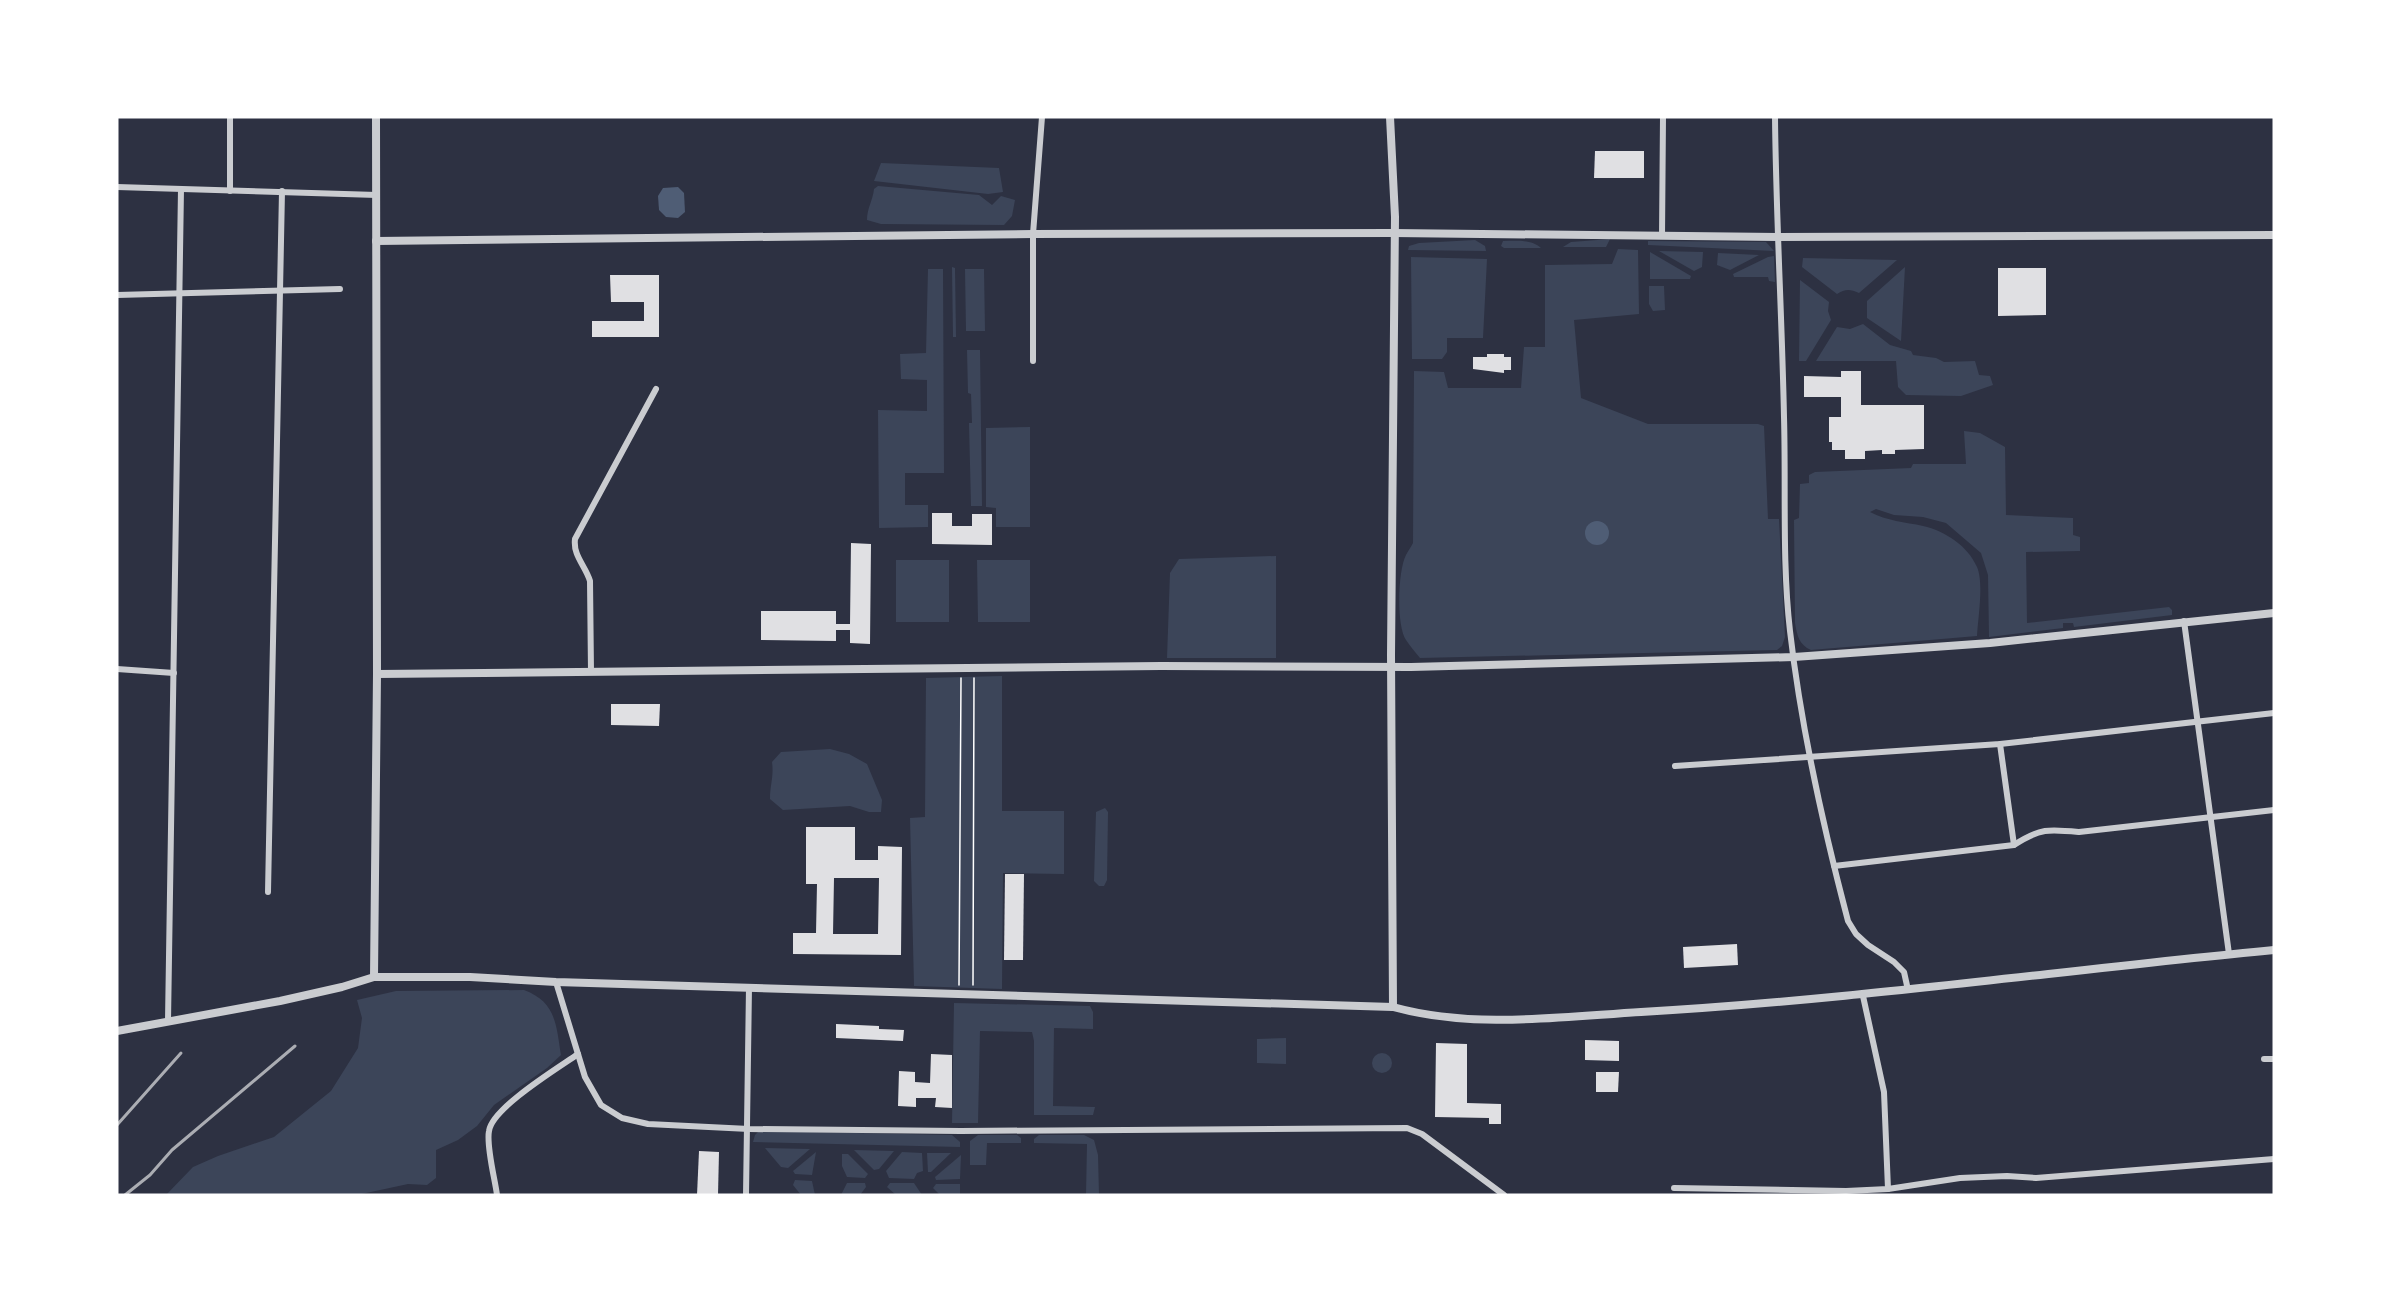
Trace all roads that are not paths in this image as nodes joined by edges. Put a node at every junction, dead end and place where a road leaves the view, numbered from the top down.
1 (230, 117) edge
2 (376, 117) edge
3 (1042, 117) edge
4 (1390, 117) edge
5 (1663, 117) edge
6 (1775, 117) edge
7 (117, 187) edge
8 (181, 189) junction
9 (230, 191) junction
10 (282, 191) junction
11 (377, 195) junction
12 (1393, 232) junction
13 (1033, 234) junction
14 (2274, 235) edge
15 (1662, 236) junction
16 (1778, 237) junction
17 (376, 241) junction
18 (340, 289) dead end
19 (280, 291) junction
20 (179, 293) junction
21 (117, 295) edge
22 (1034, 361) dead end
23 (656, 389) dead end
24 (2274, 613) edge
25 (2184, 621) junction
26 (1794, 657) junction
27 (1391, 667) junction
28 (117, 669) edge
29 (591, 672) junction
30 (174, 673) junction
31 (377, 674) junction
32 (2274, 714) edge
33 (2198, 721) junction
34 (2000, 744) junction
35 (1811, 758) junction
36 (1675, 766) dead end
37 (2274, 810) edge
38 (2210, 818) junction
39 (2014, 845) junction
40 (1834, 866) junction
41 (268, 892) dead end
42 (2274, 950) edge
43 (2229, 954) junction
44 (374, 976) junction
45 (556, 982) junction
46 (749, 987) junction
47 (1908, 990) junction
48 (1863, 996) junction
49 (1393, 1007) junction
50 (168, 1021) junction
51 (117, 1030) edge
52 (578, 1054) junction
53 (2264, 1059) dead end
54 (2274, 1059) edge
55 (747, 1128) junction
56 (2274, 1159) edge
57 (1674, 1188) dead end
58 (1888, 1189) junction
59 (1503, 1194) edge
60 (497, 1195) edge
61 (746, 1195) edge

1 - 9 street
2 - 11 street
3 - 13 street
4 - 12 street
5 - 15 street
6 - 16 street
7 - 8 street
8 - 9 street
8 - 20 street
9 - 10 street
10 - 11 street
10 - 19 street
11 - 17 street
12 - 13 street
12 - 15 street
12 - 27 street
13 - 17 street
13 - 22 street
14 - 16 street
15 - 16 street
16 - 26 street
17 - 31 street
18 - 19 street
19 - 20 street
19 - 41 street
20 - 21 street
20 - 30 street
23 - 29 street
24 - 25 street
25 - 26 street
25 - 33 street
26 - 27 street
26 - 35 street
27 - 29 street
27 - 49 street
28 - 30 street
29 - 31 street
30 - 50 street
31 - 44 street
32 - 33 street
33 - 34 street
33 - 38 street
34 - 35 street
34 - 39 street
35 - 36 street
35 - 40 street
37 - 38 street
38 - 39 street
38 - 43 street
39 - 40 street
40 - 47 street
42 - 43 street
43 - 47 street
44 - 45 street
44 - 50 street
45 - 46 street
45 - 52 street
46 - 49 street
46 - 55 street
47 - 48 street
48 - 49 street
48 - 58 street
50 - 51 street
52 - 55 street
52 - 60 street
53 - 54 street
55 - 59 street
55 - 61 street
56 - 58 street
57 - 58 street

